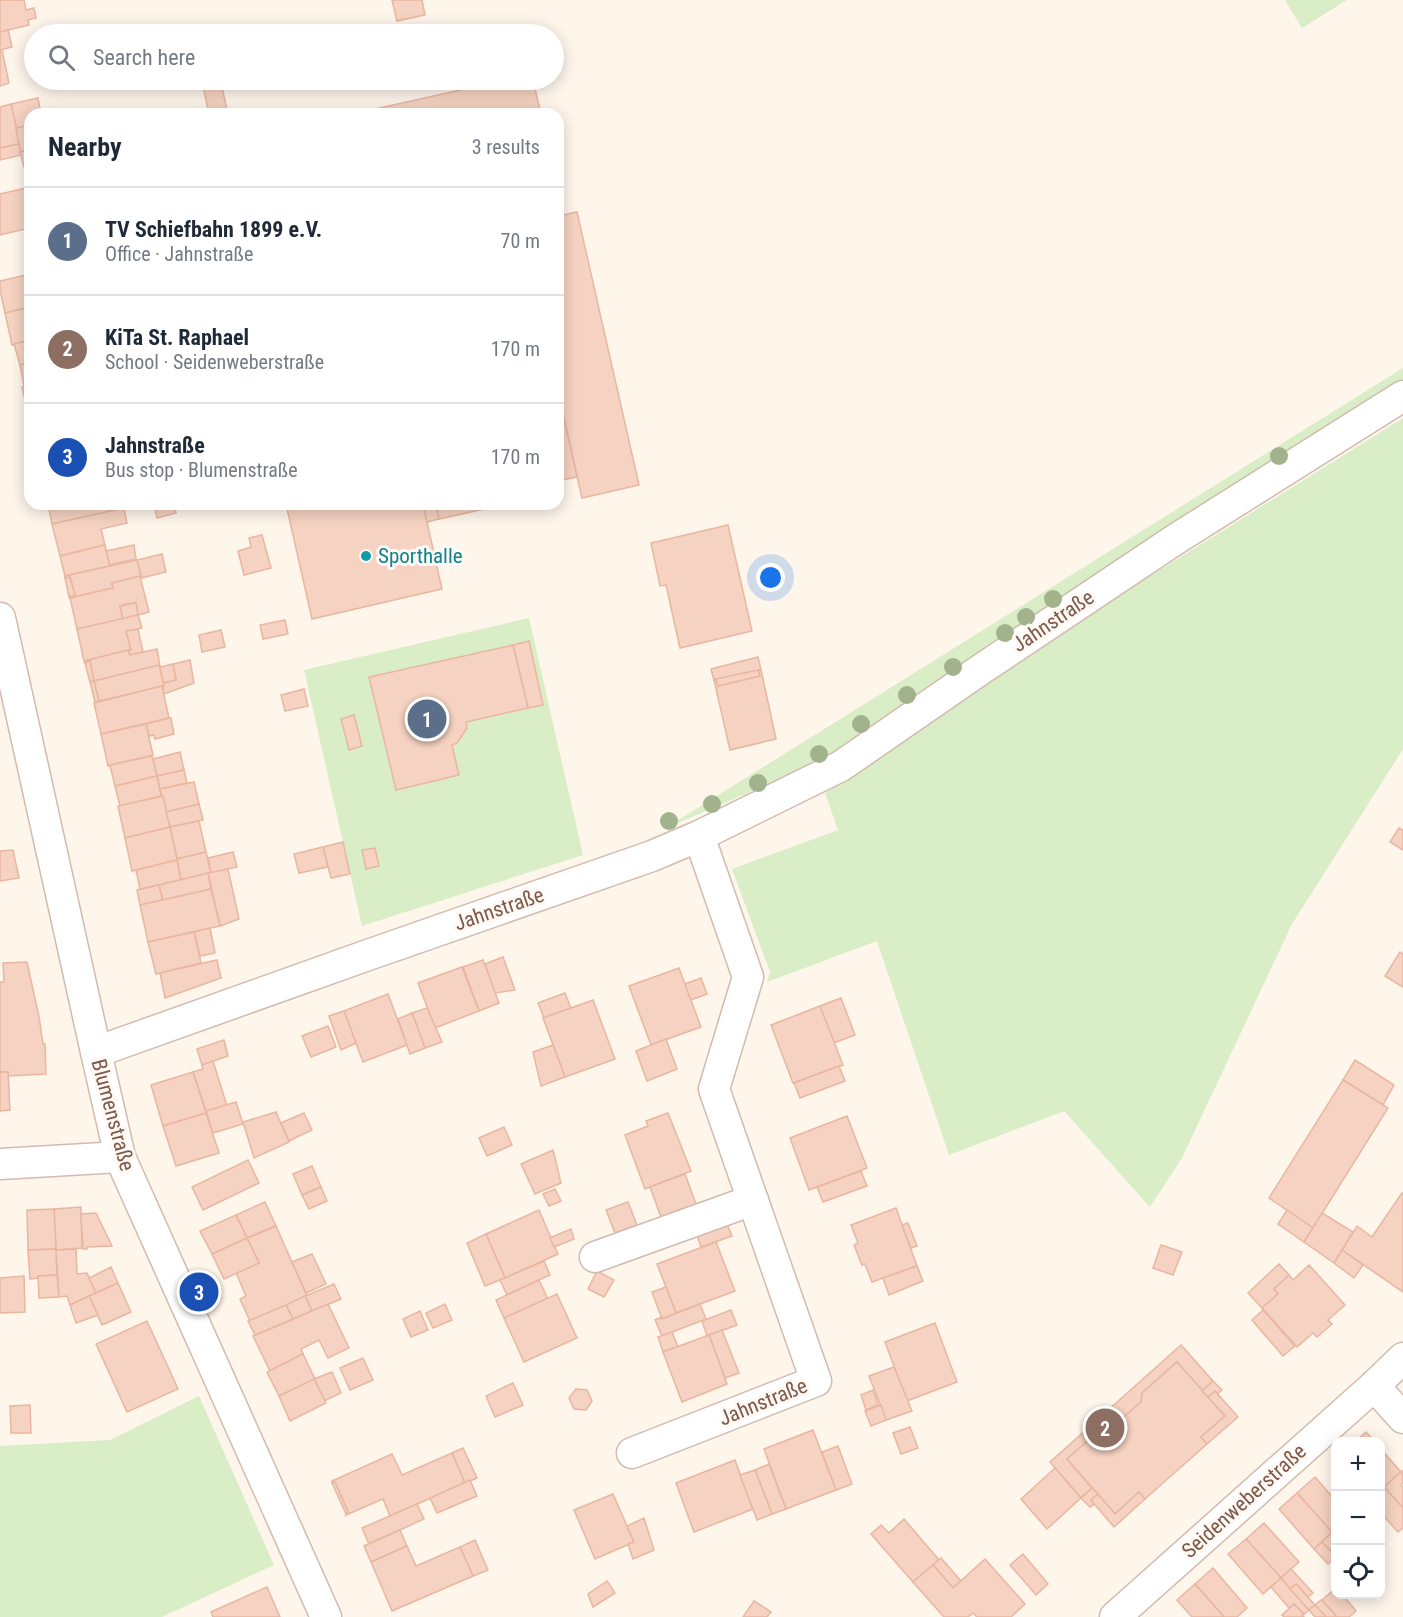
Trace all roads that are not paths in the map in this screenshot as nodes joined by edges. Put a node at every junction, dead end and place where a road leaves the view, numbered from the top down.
1 (1403, 396) edge
2 (0, 618) edge
3 (699, 836) junction
4 (96, 1052) junction
5 (120, 1157) junction
6 (0, 1164) edge
7 (753, 1200) junction
8 (596, 1257) dead end
9 (1403, 1358) edge
10 (1374, 1386) junction
11 (1403, 1418) edge
12 (632, 1453) dead end
13 (326, 1617) edge
14 (1115, 1617) edge

1 - 3 street, Jahnstraße
2 - 4 street, Blumenstraße
3 - 4 street, Jahnstraße
3 - 7 street, Jahnstraße
4 - 5 street, Blumenstraße
5 - 6 street
5 - 13 street, Blumenstraße
7 - 8 street
7 - 12 street, Jahnstraße
9 - 10 street, Seidenweberstraße
10 - 11 street
10 - 14 street, Seidenweberstraße

